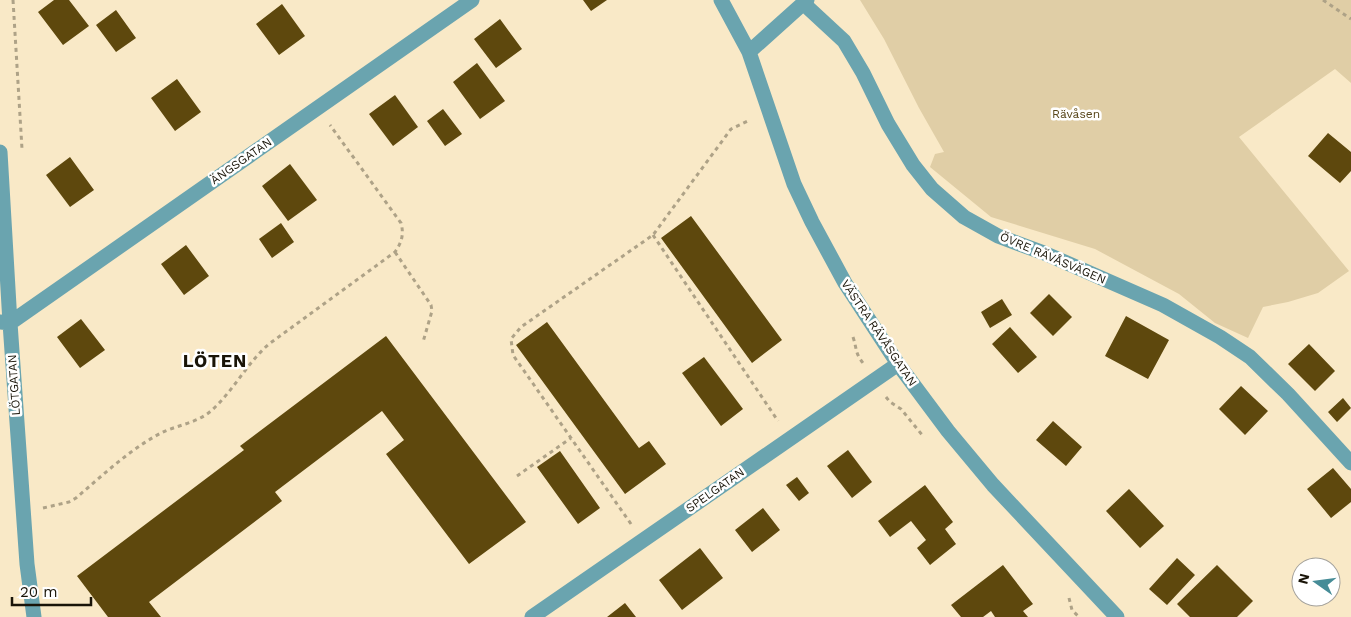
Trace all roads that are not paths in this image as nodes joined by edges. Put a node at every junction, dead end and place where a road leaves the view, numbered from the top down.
1 (472, 0) edge
2 (721, 0) edge
3 (806, 2) edge
4 (749, 52) junction
5 (0, 152) edge
6 (5, 322) edge
7 (898, 364) junction
8 (1351, 463) edge
9 (1112, 615) edge
10 (34, 617) edge
11 (532, 617) edge

1 - 6 street, ÄNGSGATAN
2 - 4 street, VÄSTRA RÄVÅSGATAN
3 - 4 street
3 - 8 street, ÖVRE RÄVÅSVÄGEN
4 - 7 street, VÄSTRA RÄVÅSGATAN
5 - 6 street, LÖTGATAN
6 - 10 street, LÖTGATAN
7 - 9 street, VÄSTRA RÄVÅSGATAN
7 - 11 street, SPELGATAN

